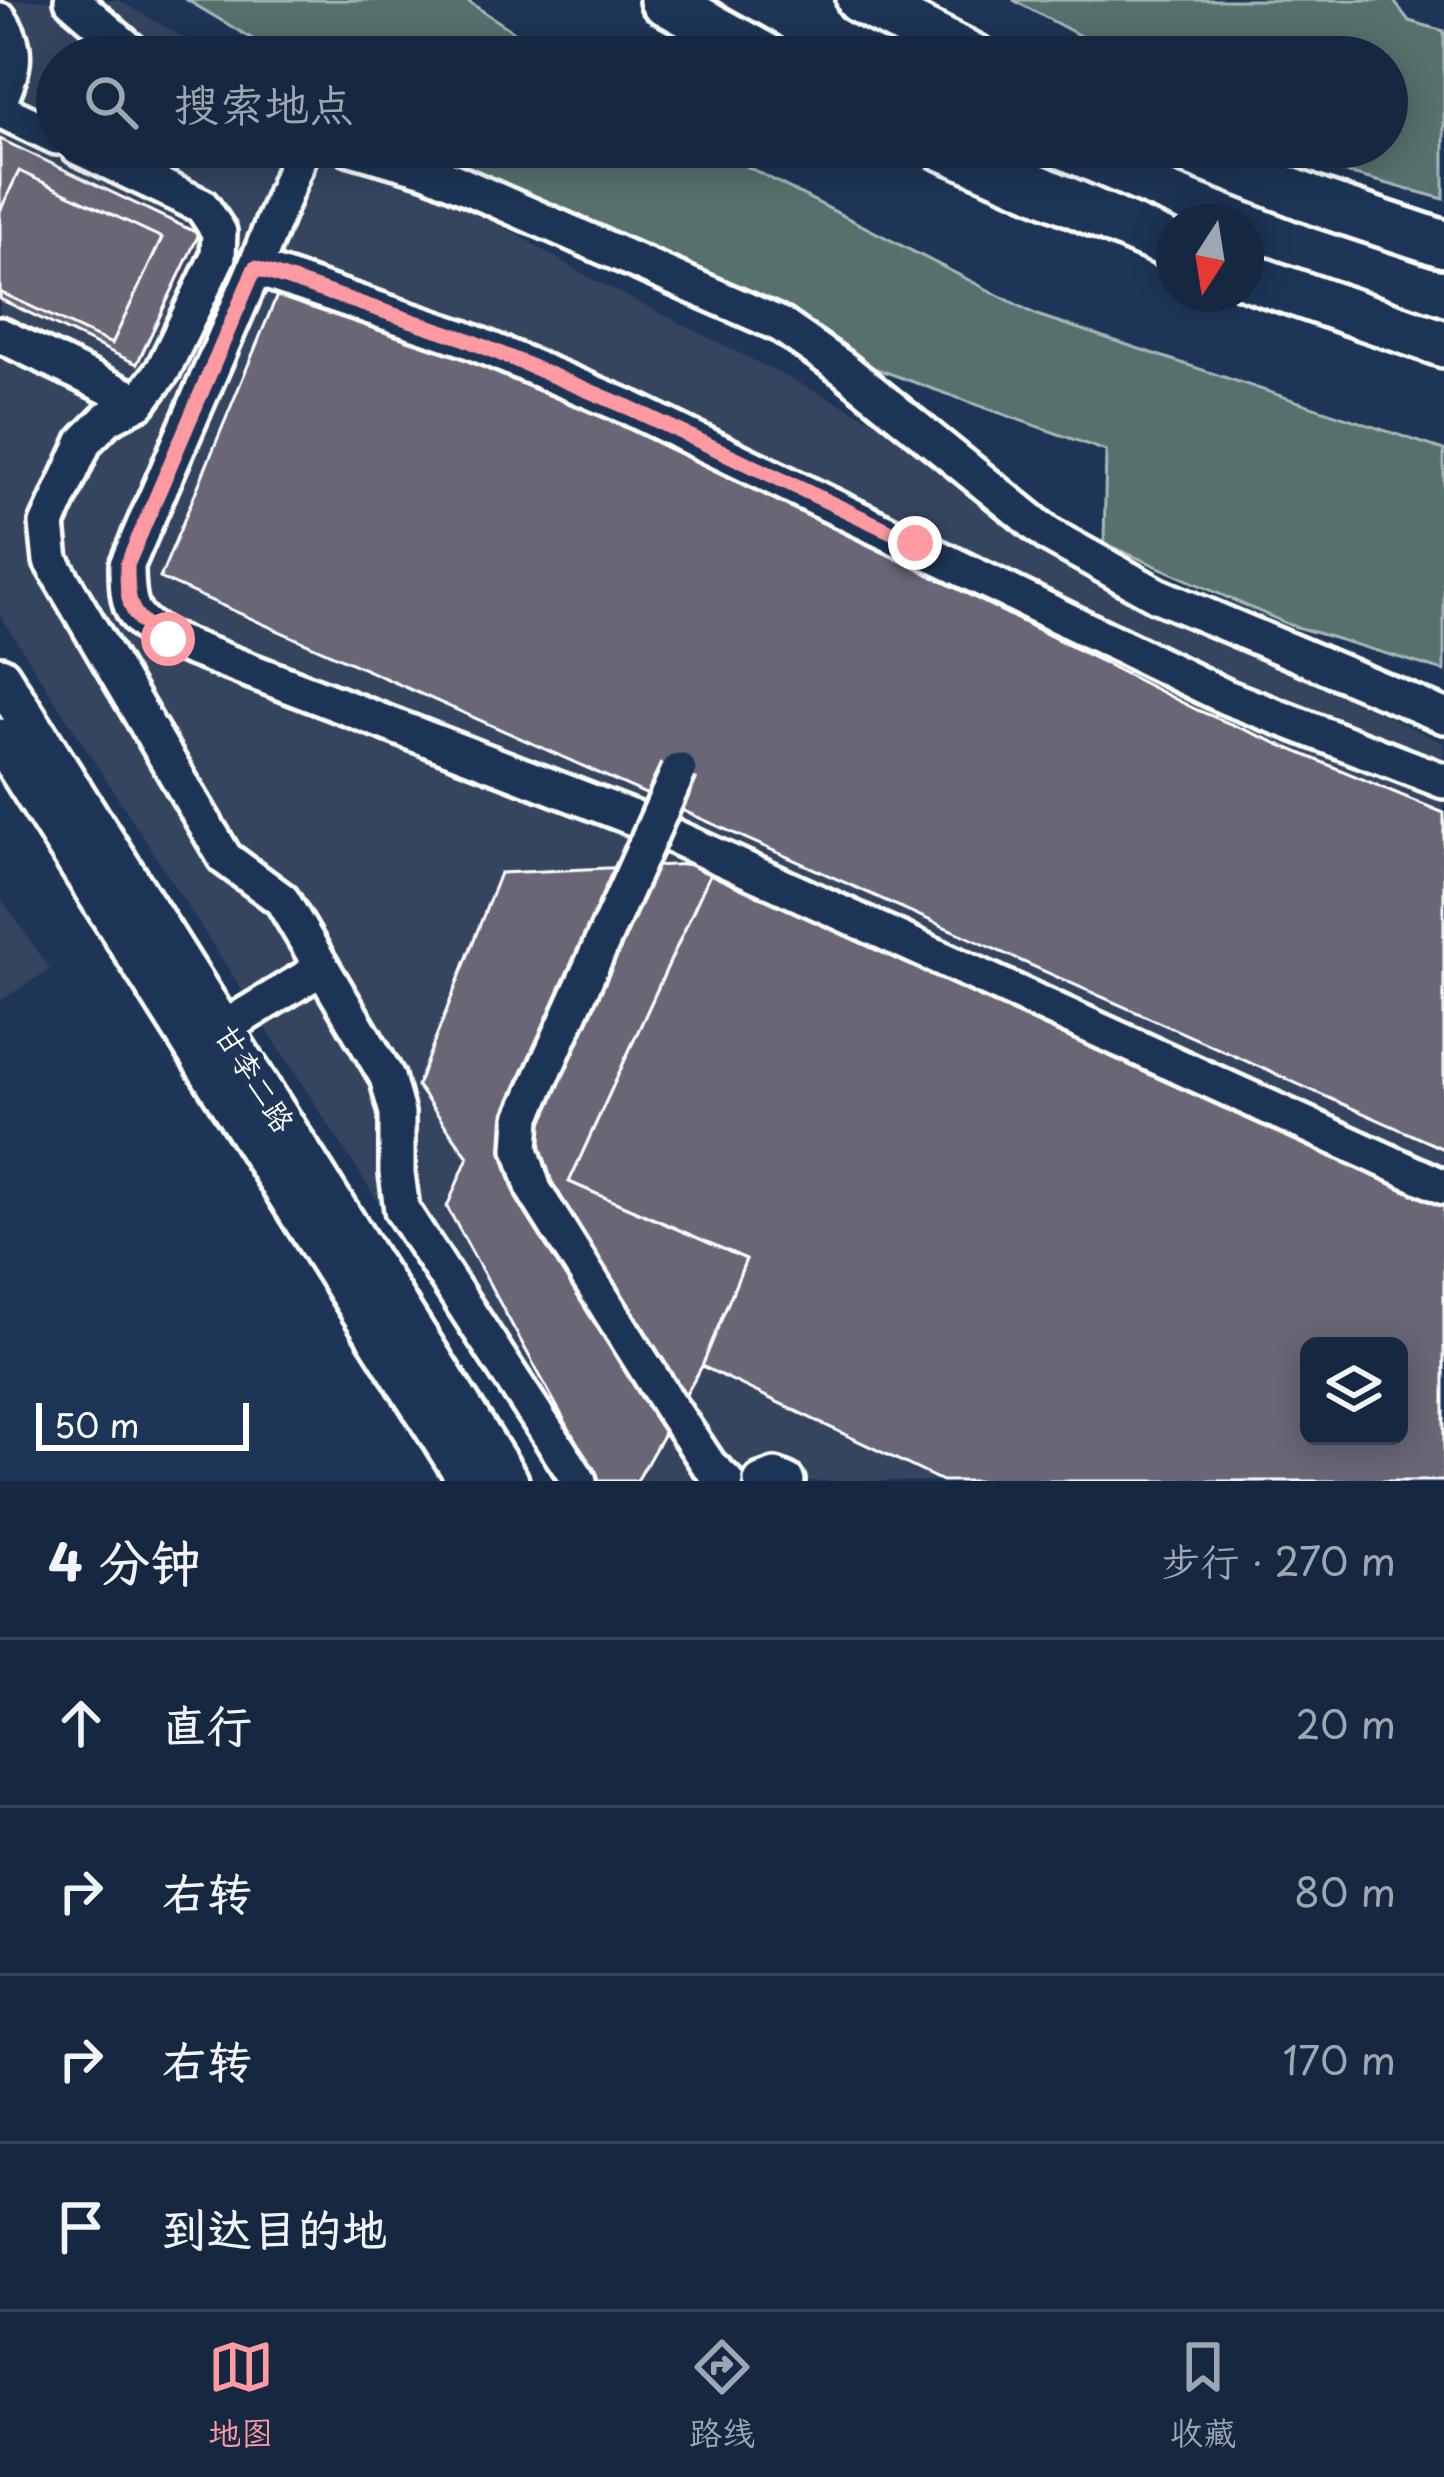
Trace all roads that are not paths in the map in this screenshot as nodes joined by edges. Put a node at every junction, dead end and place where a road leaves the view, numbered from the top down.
1 (72, 0) edge
2 (662, 0) edge
3 (860, 0) edge
4 (0, 20) edge
5 (114, 36) edge
6 (728, 36) edge
7 (931, 36) edge
8 (0, 100) edge
9 (0, 110) edge
10 (36, 127) edge
11 (122, 168) edge
12 (295, 168) edge
13 (421, 168) edge
14 (992, 168) edge
15 (1231, 168) edge
16 (1156, 239) edge
17 (1444, 244) edge
18 (255, 268) junction
19 (1264, 282) edge
20 (0, 335) edge
21 (1444, 344) edge
22 (139, 402) junction
23 (0, 676) edge
24 (1444, 716) edge
25 (0, 739) edge
26 (683, 761) dead end
27 (1444, 781) edge
28 (322, 968) junction
29 (223, 1029) junction
30 (1444, 1187) edge
31 (553, 1445) junction
32 (494, 1480) edge
33 (579, 1481) edge
34 (726, 1481) edge
35 (761, 1481) edge
36 (787, 1481) edge

1 - 5 lane
2 - 6 highway
3 - 7 highway
4 - 8 lane
9 - 10 lane
11 - 22 lane
12 - 18 lane
13 - 24 lane
14 - 16 highway
15 - 17 highway
18 - 27 lane
18 - 30 lane
19 - 21 highway
20 - 22 lane
22 - 28 lane
23 - 29 main road, 甘李二路
25 - 32 main road, 甘李二路
26 - 34 lane, bridge
28 - 29 lane
28 - 31 lane
29 - 32 main road, 甘李二路
31 - 32 lane
31 - 33 lane
35 - 36 lane

